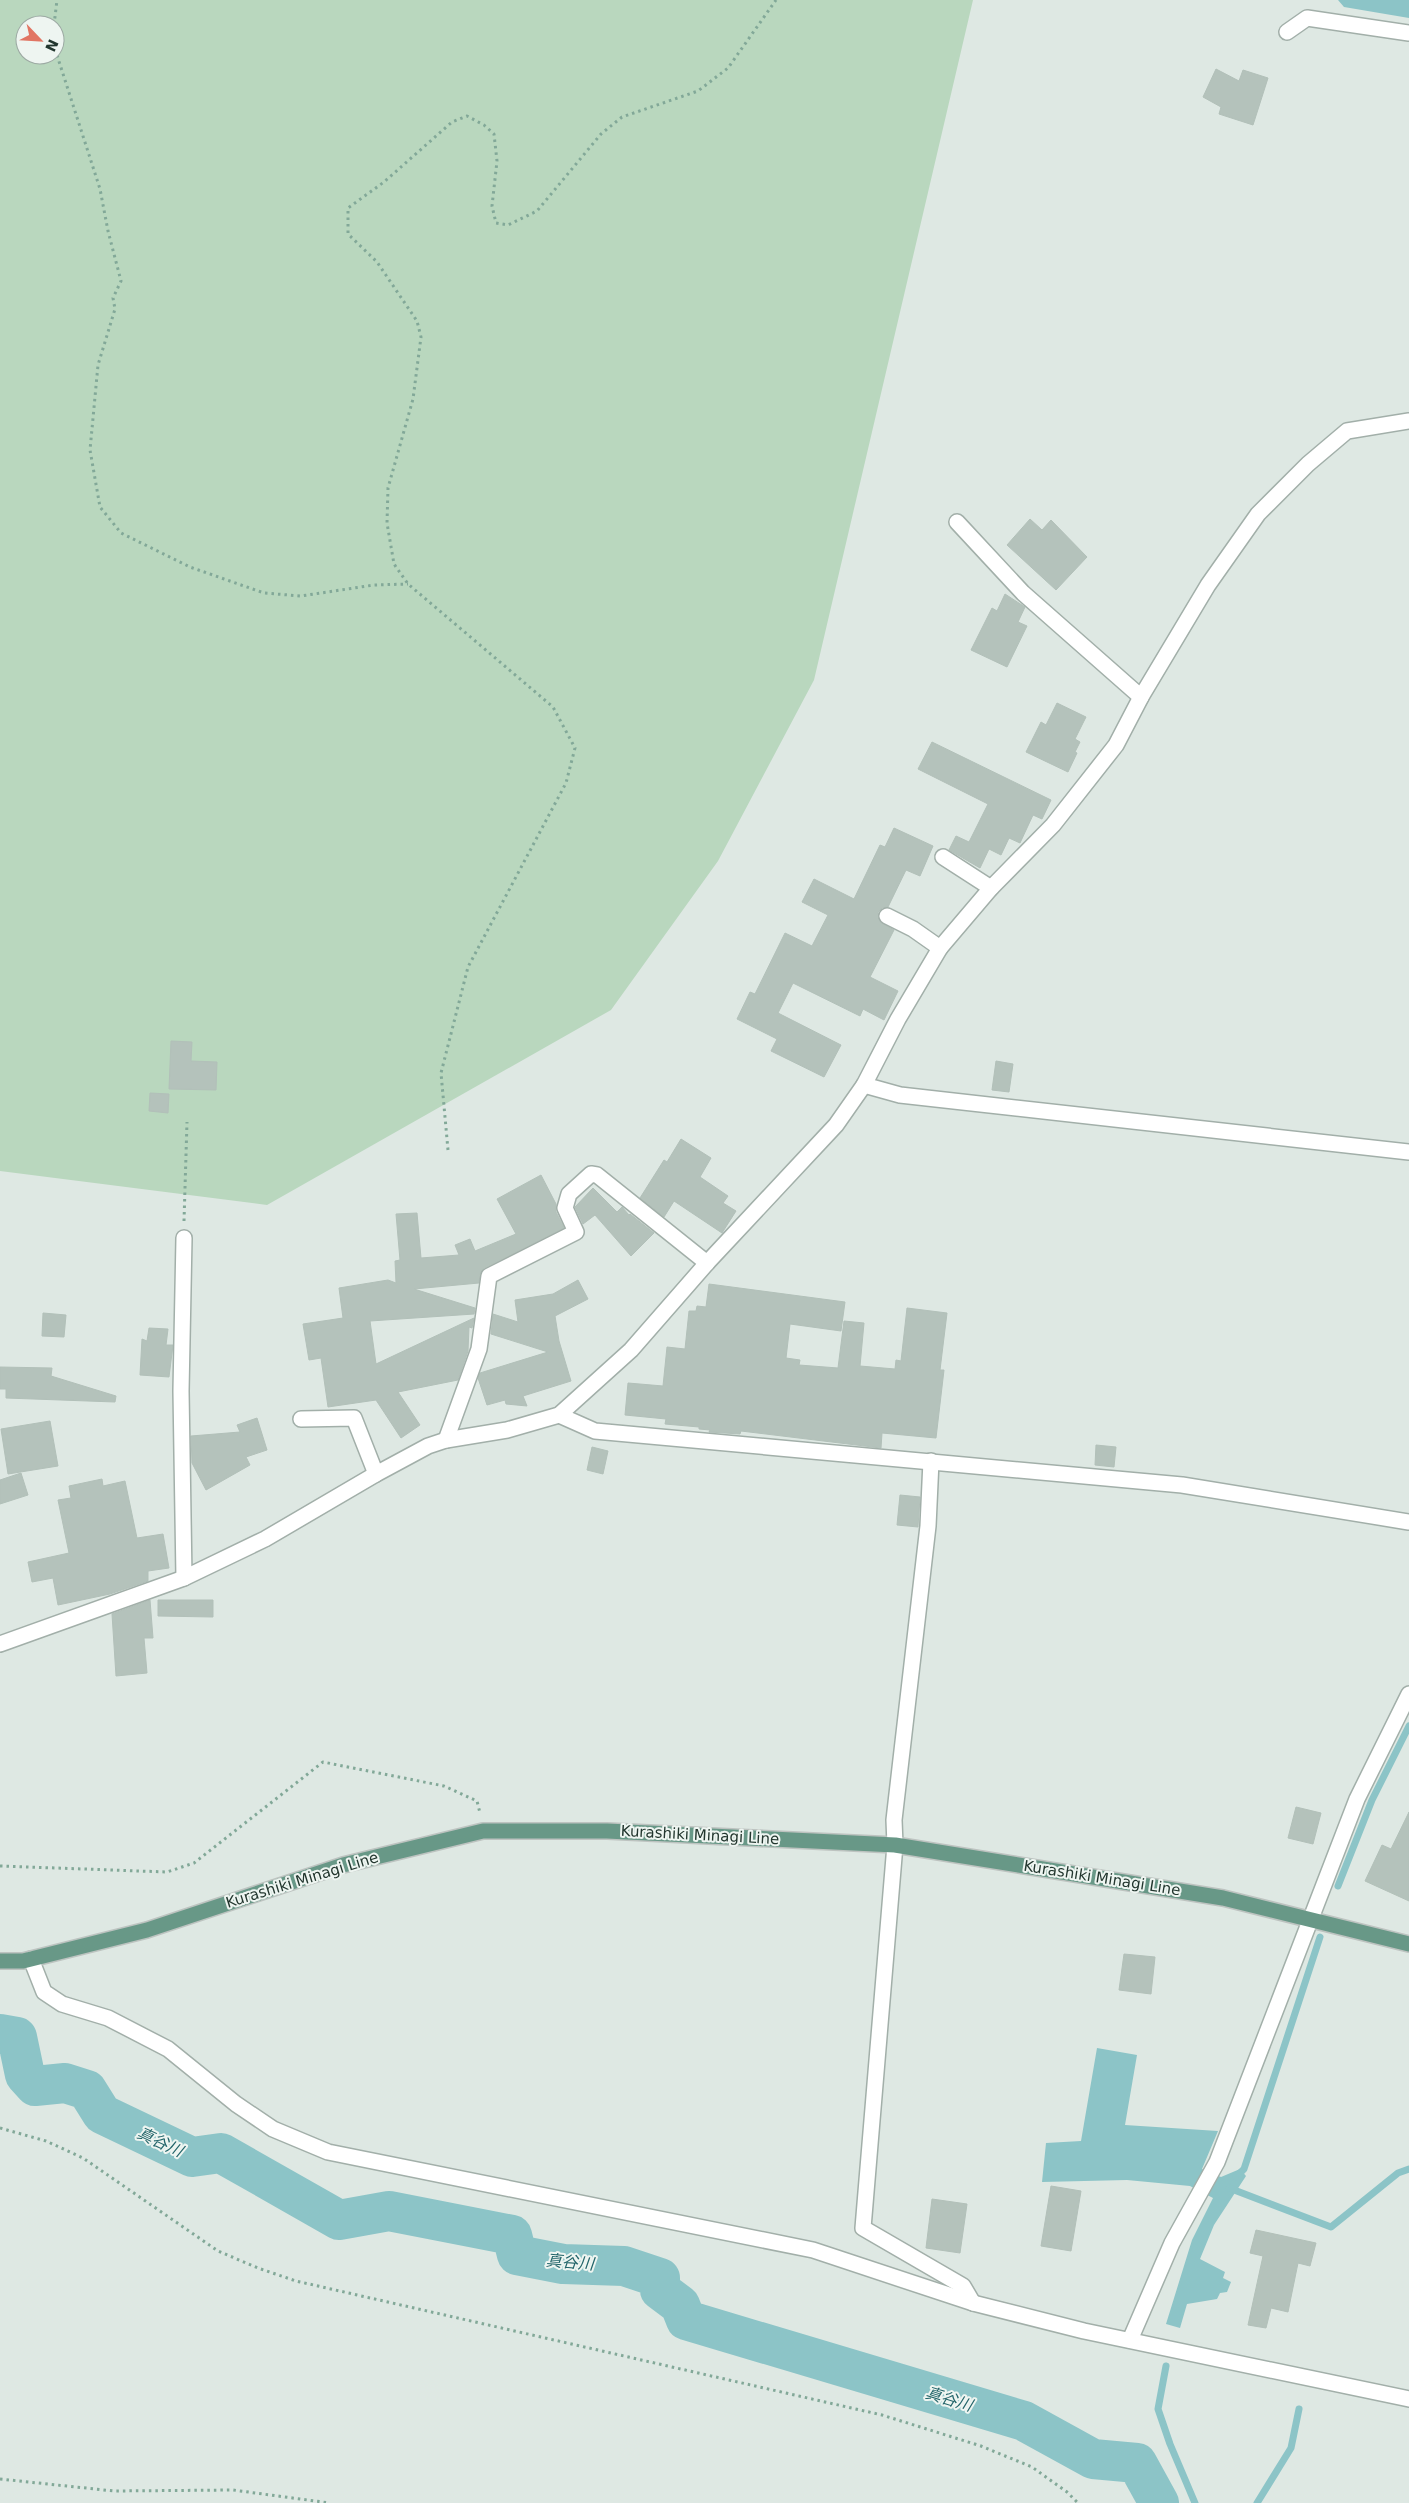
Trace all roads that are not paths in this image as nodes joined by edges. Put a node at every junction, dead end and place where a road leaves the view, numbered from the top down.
1 (1287, 32) dead end
2 (1409, 33) edge
3 (1409, 421) edge
4 (957, 522) dead end
5 (1141, 697) junction
6 (943, 857) dead end
7 (991, 888) junction
8 (886, 916) dead end
9 (940, 948) junction
10 (864, 1085) junction
11 (1409, 1152) edge
12 (184, 1238) road end
13 (707, 1263) junction
14 (559, 1415) junction
15 (301, 1420) dead end
16 (446, 1440) junction
17 (931, 1461) junction
18 (376, 1474) junction
19 (1409, 1522) edge
20 (184, 1578) junction
21 (0, 1644) edge
22 (1409, 1694) edge
23 (896, 1845) junction
24 (1309, 1920) junction
25 (1409, 1944) edge
26 (31, 1959) junction
27 (0, 1961) edge
28 (973, 2303) junction
29 (1130, 2340) junction
30 (1409, 2399) edge

1 - 2 street
3 - 5 street
4 - 5 street
5 - 7 street
6 - 7 street
7 - 9 street
8 - 9 street
9 - 10 street
10 - 11 street
10 - 13 street
12 - 20 street
13 - 14 street
13 - 16 street
14 - 16 street
14 - 17 street
15 - 18 street
16 - 18 street
17 - 19 street
17 - 23 street
18 - 20 street
20 - 21 street
22 - 24 street
23 - 24 main road, Kurashiki Minagi Line
23 - 26 main road, Kurashiki Minagi Line
23 - 28 street
24 - 25 main road, Kurashiki Minagi Line
24 - 29 street
26 - 27 main road, Kurashiki Minagi Line
26 - 28 street
28 - 29 street
29 - 30 street

